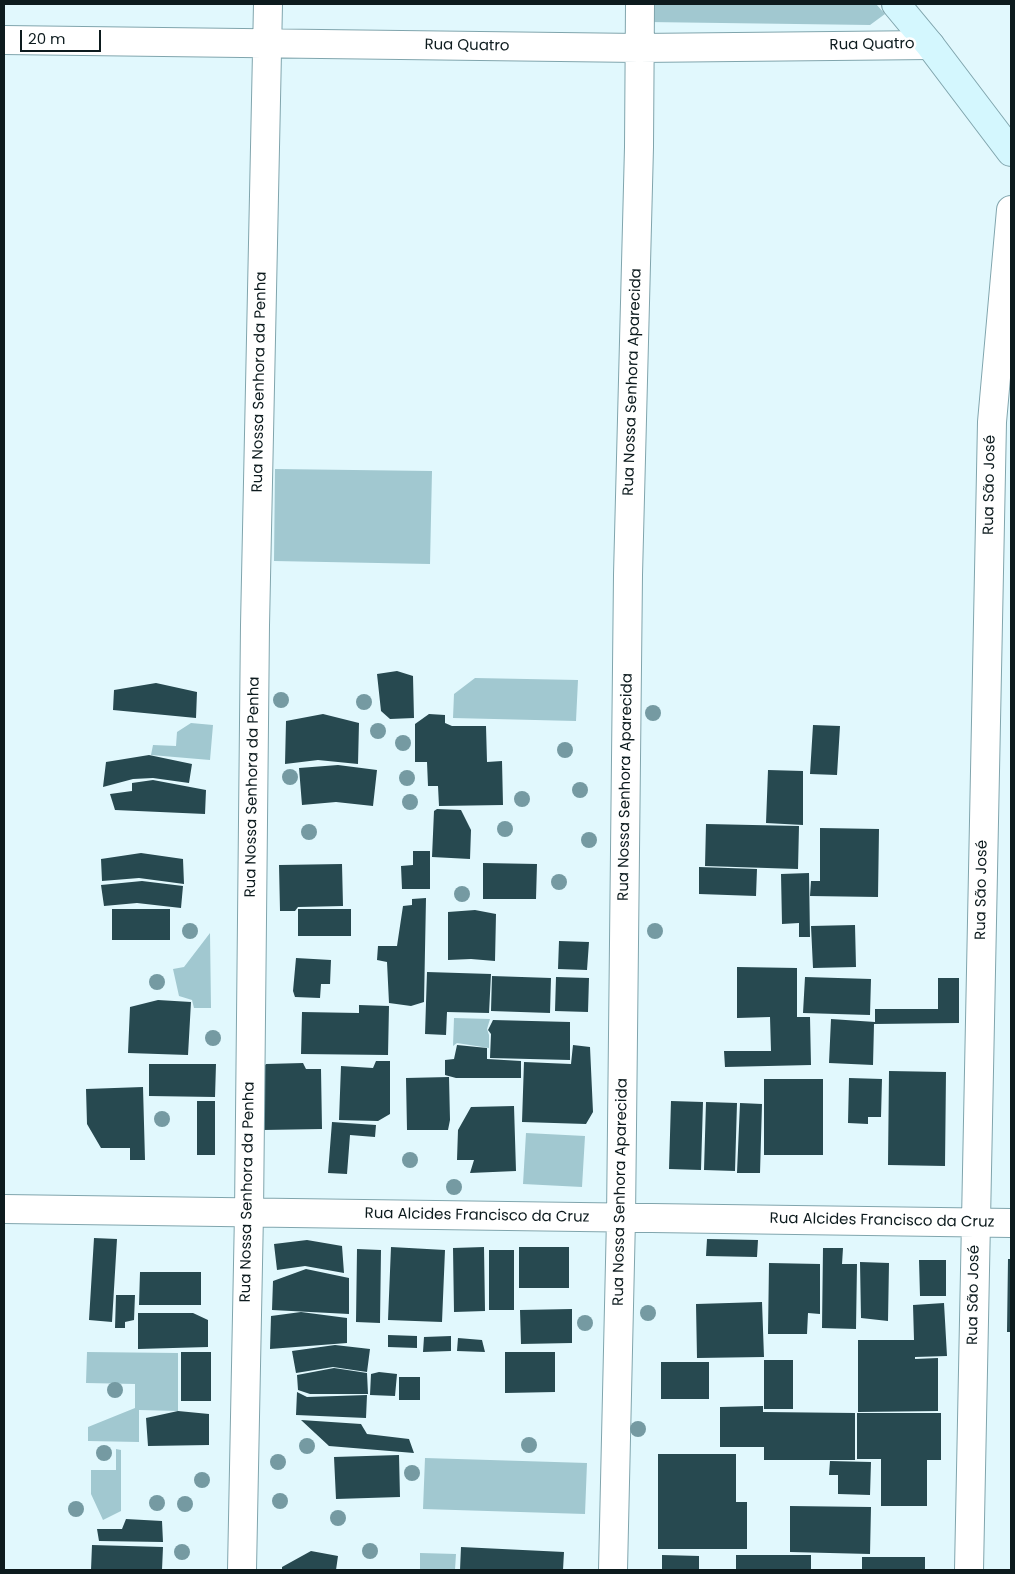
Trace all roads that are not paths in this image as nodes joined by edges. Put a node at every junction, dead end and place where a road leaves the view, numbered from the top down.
1 (268, 4) edge
2 (640, 4) edge
3 (896, 4) edge
4 (4, 40) edge
5 (267, 44) junction
6 (930, 44) junction
7 (639, 48) junction
8 (1011, 152) edge
9 (1011, 210) edge
10 (4, 1209) edge
11 (249, 1213) junction
12 (621, 1218) junction
13 (975, 1222) junction
14 (1011, 1223) edge
15 (242, 1570) edge
16 (613, 1570) edge
17 (969, 1570) edge

1 - 5 street, Rua Nossa Senhora da Penha
2 - 7 street, Rua Nossa Senhora Aparecida
3 - 6 street
4 - 5 street, Rua Quatro
5 - 7 street, Rua Quatro
5 - 11 street, Rua Nossa Senhora da Penha
6 - 7 street, Rua Quatro
6 - 8 street
7 - 12 street, Rua Nossa Senhora Aparecida
9 - 13 street, Rua São José
10 - 11 street, Rua Alcides Francisco da Cruz
11 - 12 street, Rua Alcides Francisco da Cruz
11 - 15 street, Rua Nossa Senhora da Penha
12 - 13 street, Rua Alcides Francisco da Cruz
12 - 16 street, Rua Nossa Senhora Aparecida
13 - 14 street, Rua Alcides Francisco da Cruz
13 - 17 street, Rua São José

